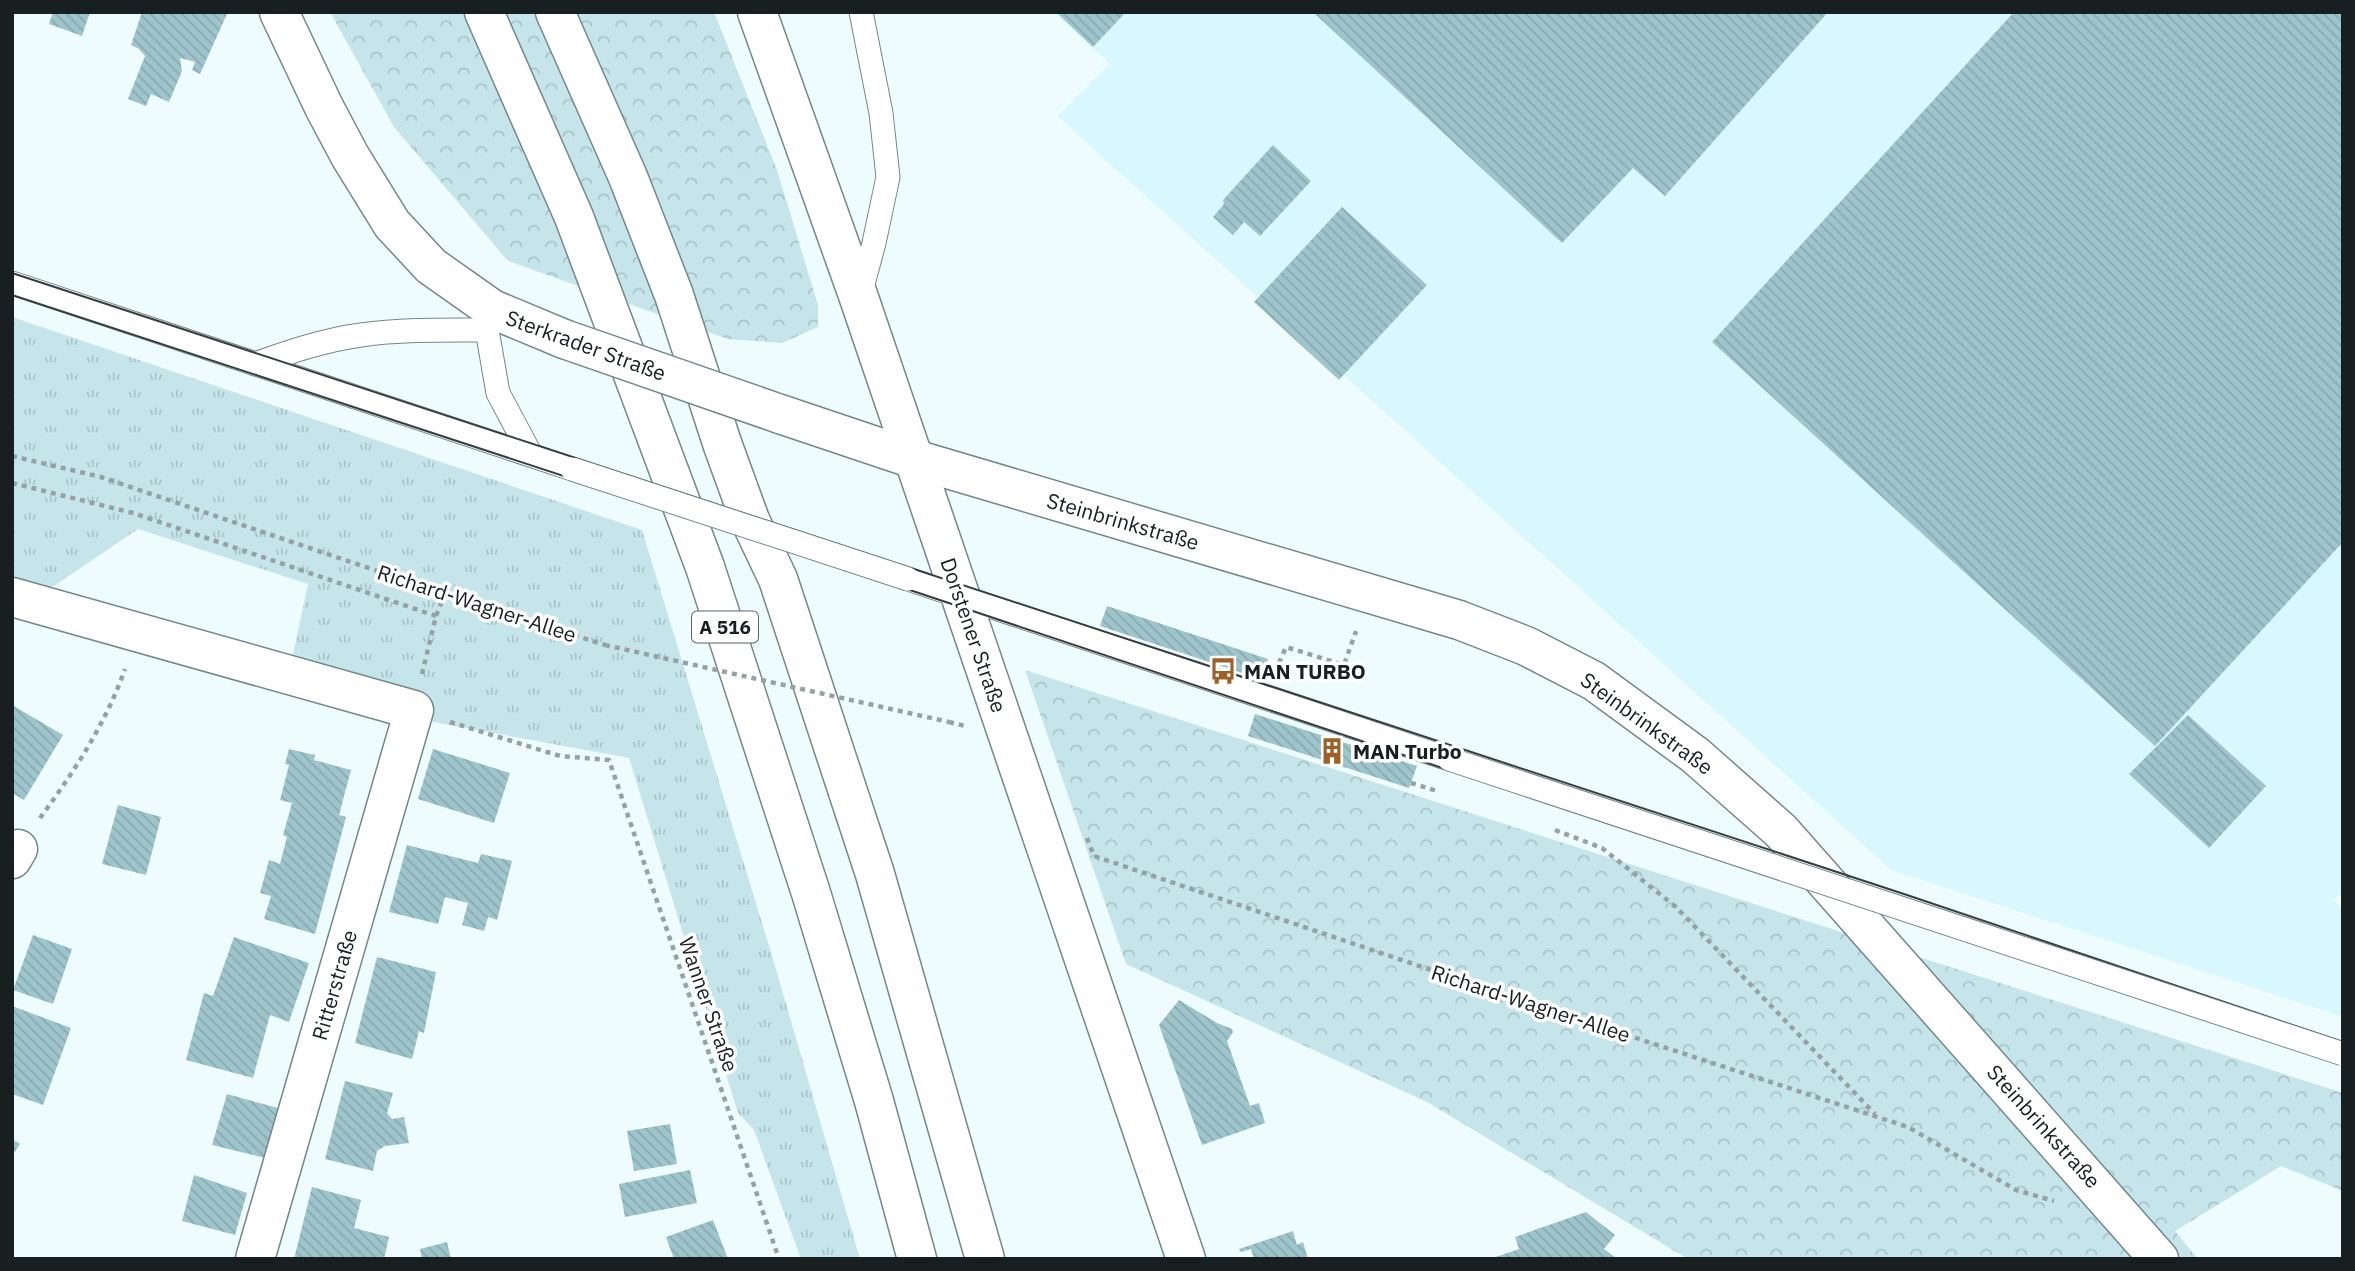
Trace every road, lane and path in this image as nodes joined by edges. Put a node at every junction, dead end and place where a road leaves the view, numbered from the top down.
1 (279, 12) edge
2 (484, 12) edge
3 (555, 12) edge
4 (757, 12) edge
5 (776, 12) edge
6 (861, 12) edge
7 (775, 63) junction
8 (12, 283) edge
9 (859, 298) junction
10 (489, 320) junction
11 (255, 364) junction
12 (531, 455) junction
13 (12, 456) edge
14 (914, 459) junction
15 (12, 483) edge
16 (445, 594) junction
17 (12, 597) edge
18 (961, 599) junction
19 (436, 616) junction
20 (138, 631) junction
21 (1279, 663) dead end
22 (1344, 665) dead end
23 (414, 710) junction
24 (950, 722) dead end
25 (1411, 783) dead end
26 (1450, 795) dead end
27 (1553, 829) dead end
28 (1085, 832) dead end
29 (15, 854) edge
30 (2343, 1054) edge
31 (1877, 1116) junction
32 (2066, 1204) dead end
33 (255, 1259) edge
34 (779, 1259) edge
35 (918, 1259) edge
36 (985, 1259) edge
37 (1186, 1259) edge
38 (2159, 1259) edge

1 - 10 main road, Sterkrader Straße
2 - 35 main road, A 516
3 - 36 main road, A 516
4 - 7 main road, Dorstener Straße
5 - 7 lane
6 - 9 lane
7 - 9 main road, Dorstener Straße
8 - 11 lane
9 - 14 main road, Dorstener Straße
10 - 11 lane
10 - 12 lane
10 - 14 main road, Sterkrader Straße, bridge
11 - 12 lane
12 - 18 lane, bridge
13 - 16 path, Richard-Wagner-Allee
14 - 18 main road, Dorstener Straße
14 - 38 main road, Steinbrinkstraße
15 - 19 path
16 - 19 path
16 - 24 path, Richard-Wagner-Allee, bridge
17 - 20 main road
18 - 30 lane, bridge
18 - 37 main road, Dorstener Straße
19 - 23 path
20 - 23 main road
20 - 29 path
21 - 22 path
23 - 33 main road, Ritterstraße
23 - 34 path, Wanner Straße
25 - 26 path
27 - 31 path
28 - 31 path, Richard-Wagner-Allee
31 - 32 path, Richard-Wagner-Allee

